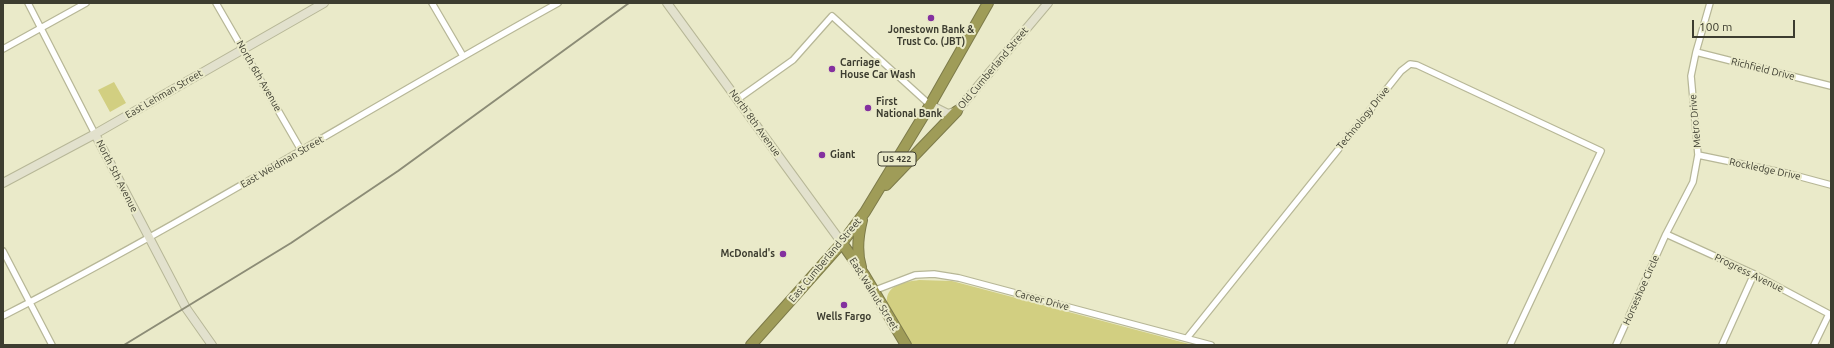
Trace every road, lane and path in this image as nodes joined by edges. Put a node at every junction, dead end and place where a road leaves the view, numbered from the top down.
1 (28, 3) edge
2 (86, 3) edge
3 (216, 3) edge
4 (324, 3) edge
5 (432, 3) edge
6 (558, 3) edge
7 (668, 3) edge
8 (988, 3) edge
9 (1048, 3) edge
10 (1710, 3) edge
11 (40, 29) junction
12 (3, 48) edge
13 (244, 49) junction
14 (1696, 52) junction
15 (463, 56) junction
16 (1831, 86) edge
17 (738, 99) junction
18 (930, 105) junction
19 (957, 112) junction
20 (96, 134) junction
21 (301, 150) junction
22 (1698, 155) junction
23 (3, 183) edge
24 (1831, 185) edge
25 (874, 198) junction
26 (865, 212) junction
27 (1666, 234) junction
28 (149, 237) junction
29 (842, 243) junction
30 (3, 251) edge
31 (1754, 274) junction
32 (864, 276) junction
33 (873, 291) junction
34 (29, 303) junction
35 (1830, 315) edge
36 (3, 316) edge
37 (1187, 338) junction
38 (52, 345) edge
39 (212, 345) edge
40 (751, 345) edge
41 (906, 345) edge
42 (1212, 345) edge
43 (1510, 345) edge
44 (1616, 345) edge
45 (1722, 345) edge
46 (1814, 345) edge

1 - 11 street, North 5th Avenue
2 - 11 street
3 - 13 street, North 6th Avenue
4 - 13 street, East Lehman Street
5 - 15 street
6 - 15 street, East Weidman Street
7 - 17 street, North 8th Avenue
8 - 18 highway, East Cumberland Street / US 422
9 - 19 street, Old Cumberland Street
10 - 14 street, Metro Drive
11 - 12 street
11 - 20 street, North 5th Avenue
13 - 20 street, East Lehman Street
13 - 21 street, North 6th Avenue
14 - 16 street, Richfield Drive
14 - 22 street, Metro Drive
15 - 21 street, East Weidman Street
17 - 18 street
17 - 29 street, North 8th Avenue
18 - 19 street, Old Cumberland Street
18 - 25 highway, East Cumberland Street / US 422
19 - 25 highway
20 - 23 street, East Lehman Street
20 - 28 street, North 5th Avenue
21 - 28 street, East Weidman Street
22 - 24 street, Rockledge Drive
22 - 27 street, Metro Drive
25 - 26 highway, East Cumberland Street / US 422
26 - 29 highway, East Cumberland Street / US 422
26 - 32 highway, US 422
27 - 31 street, Progress Avenue
27 - 44 street, Horseshoe Circle
28 - 34 street, East Weidman Street
28 - 39 street, North 5th Avenue
29 - 32 highway, East Walnut Street
29 - 40 highway, East Cumberland Street / US 422
30 - 34 street
31 - 35 street, Progress Avenue
31 - 45 street
32 - 33 highway, East Walnut Street / US 422
33 - 37 street, Career Drive
33 - 41 highway, East Walnut Street / US 422
34 - 36 street, East Weidman Street
34 - 38 street
35 - 46 street
37 - 42 street, Career Drive
37 - 43 street, Technology Drive

